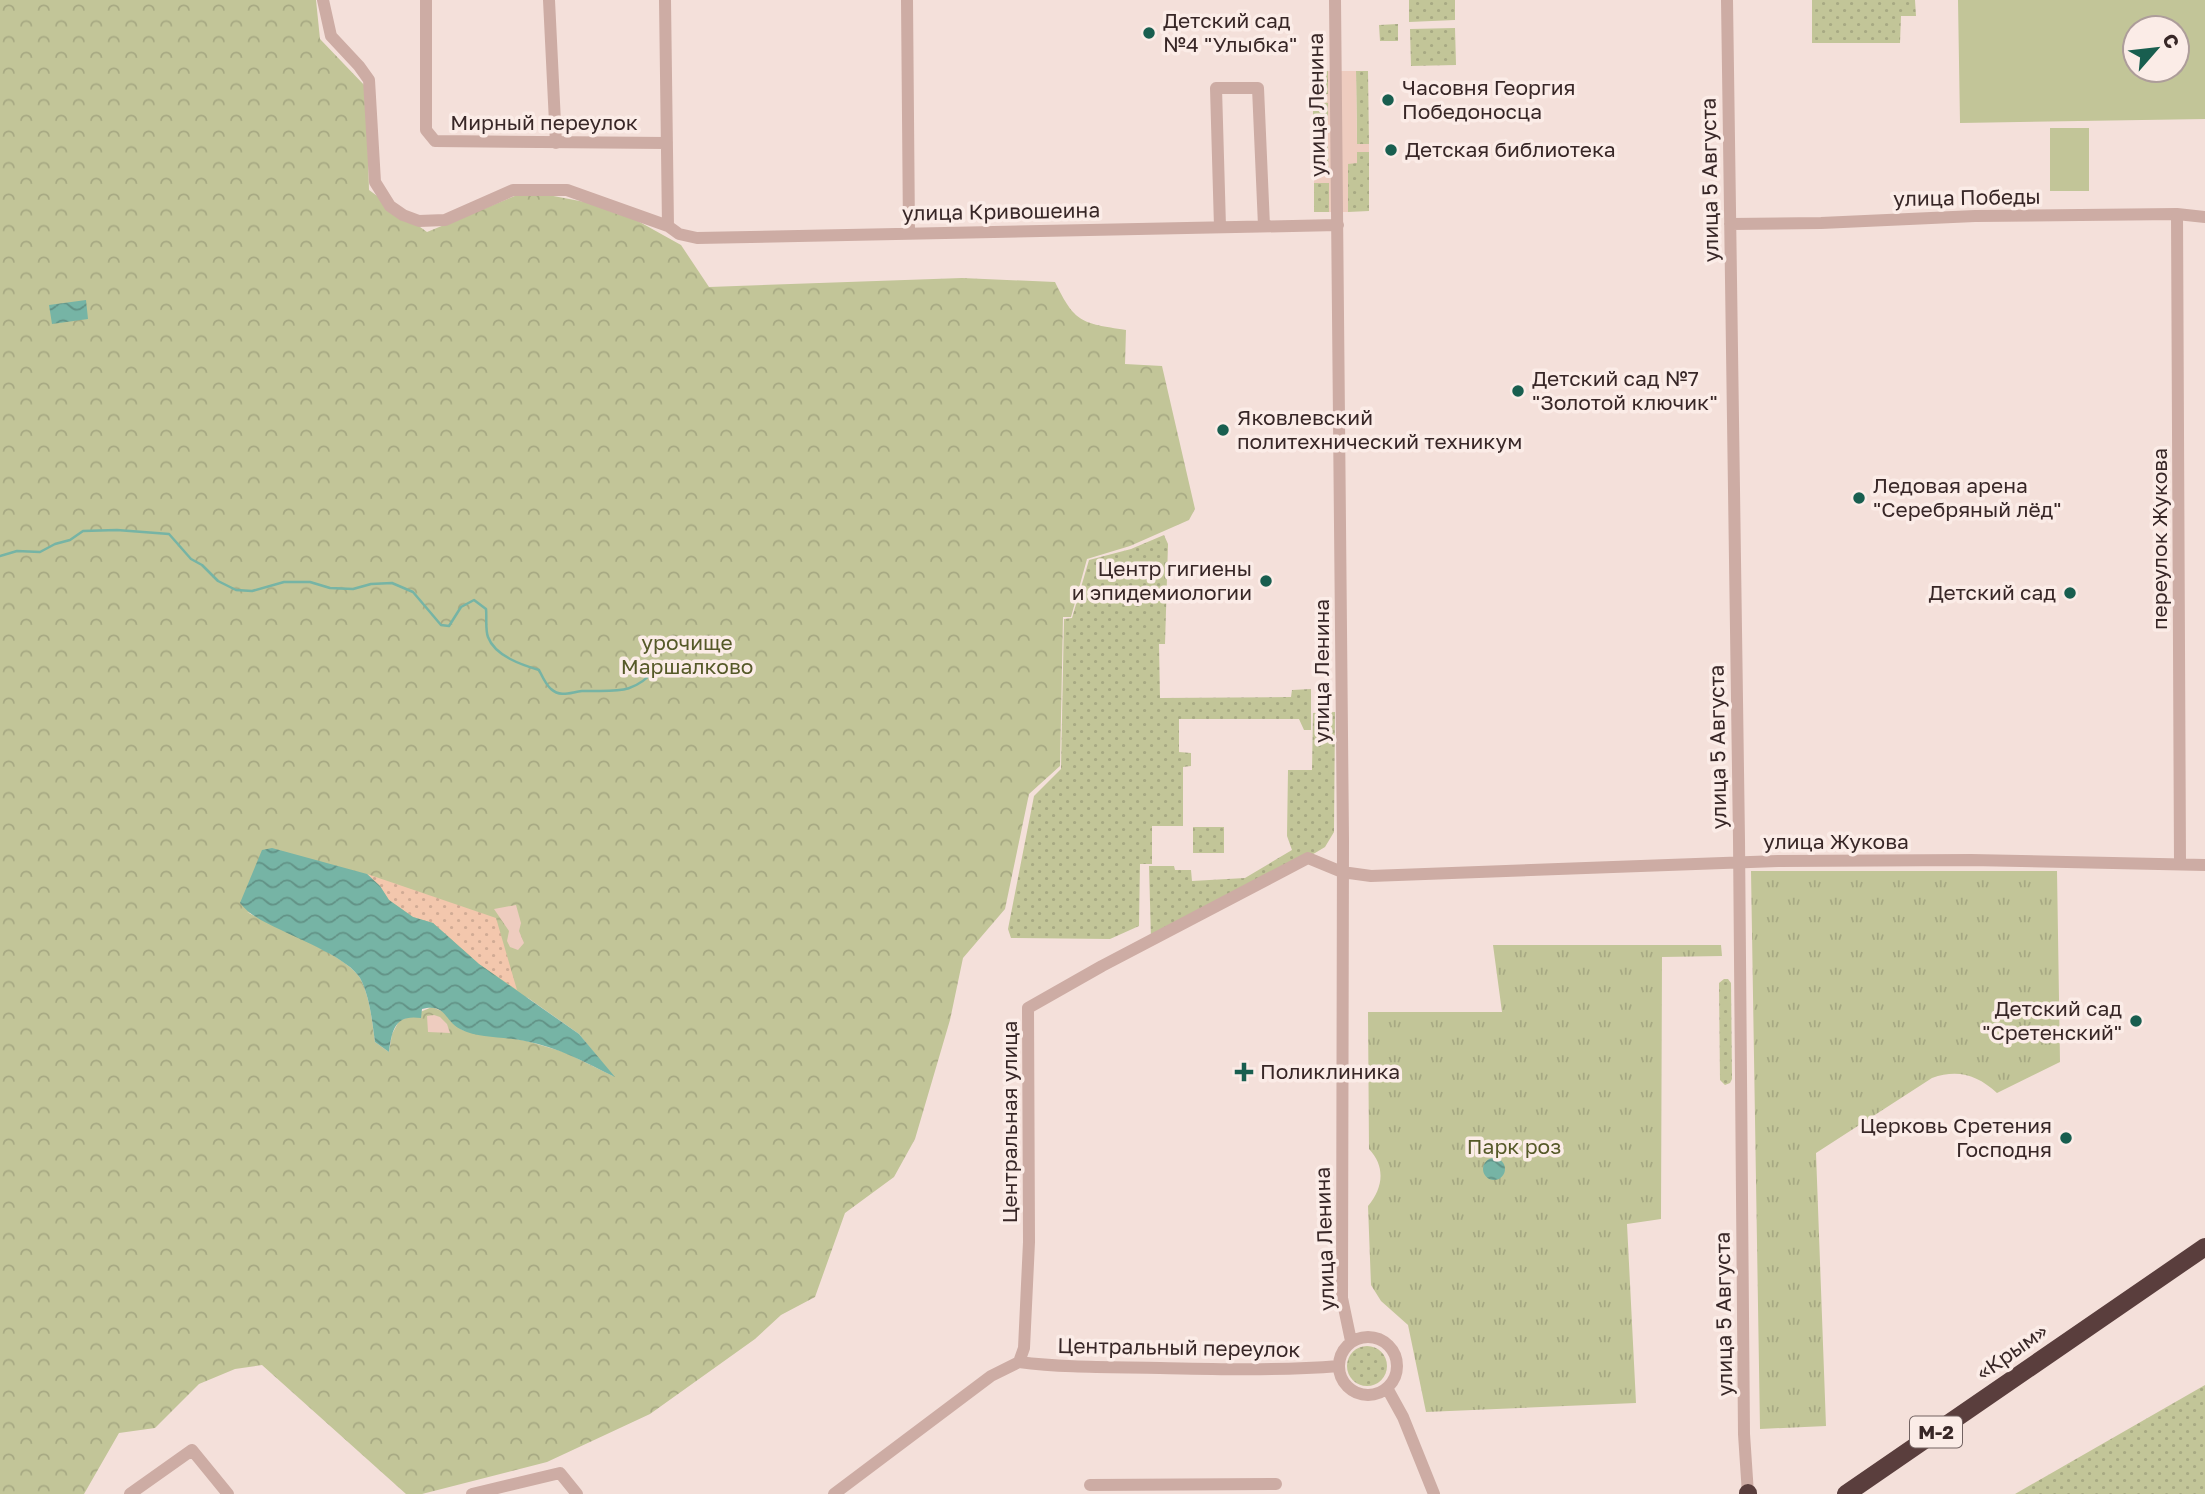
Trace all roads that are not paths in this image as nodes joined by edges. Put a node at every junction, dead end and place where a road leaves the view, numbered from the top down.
1 (323, 0) edge
2 (426, 0) edge
3 (549, 0) edge
4 (665, 0) edge
5 (907, 0) edge
6 (1335, 0) edge
7 (1727, 0) edge
8 (556, 143) junction
9 (667, 143) junction
10 (2177, 214) junction
11 (2205, 217) edge
12 (1730, 224) junction
13 (1338, 225) junction
14 (668, 226) junction
15 (1264, 226) junction
16 (1220, 227) junction
17 (909, 233) junction
18 (1739, 862) junction
19 (2179, 864) junction
20 (2205, 865) edge
21 (1342, 872) junction
22 (2205, 1247) edge
23 (2205, 1253) edge
24 (1352, 1342) junction
25 (1019, 1362) junction
26 (1339, 1366) junction
27 (1387, 1388) junction
28 (1276, 1484) dead end
29 (1090, 1485) dead end
30 (130, 1494) edge
31 (228, 1494) edge
32 (472, 1494) edge
33 (577, 1494) edge
34 (834, 1494) edge
35 (1434, 1494) edge
36 (1748, 1494) edge
37 (1846, 1494) edge
38 (1854, 1494) edge

1 - 14 street, улица Кривошеина
2 - 8 street, Мирный переулок
3 - 8 street
4 - 9 street
5 - 17 street
6 - 13 street, улица Ленина
7 - 12 street, улица 5 Августа
8 - 9 street, Мирный переулок
9 - 14 street
10 - 11 street, улица Победы
10 - 12 street, улица Победы
10 - 19 street, переулок Жукова
12 - 18 street, улица 5 Августа
13 - 15 street, улица Кривошеина
13 - 21 street, улица Ленина
14 - 17 street, улица Кривошеина
15 - 16 street, улица Кривошеина
15 - 16 street
16 - 17 street, улица Кривошеина
18 - 19 street, улица Жукова
18 - 21 street, улица Жукова
18 - 36 street, улица 5 Августа
19 - 20 street, улица Жукова
21 - 24 street, улица Ленина
21 - 25 street, Центральная улица
22 - 37 highway, «Крым» / М-2
23 - 38 highway, «Крым» / М-2
24 - 26 street
24 - 27 street
25 - 26 street, Центральный переулок
25 - 34 street
26 - 27 street
27 - 35 street
28 - 29 street
30 - 31 street
32 - 33 street

